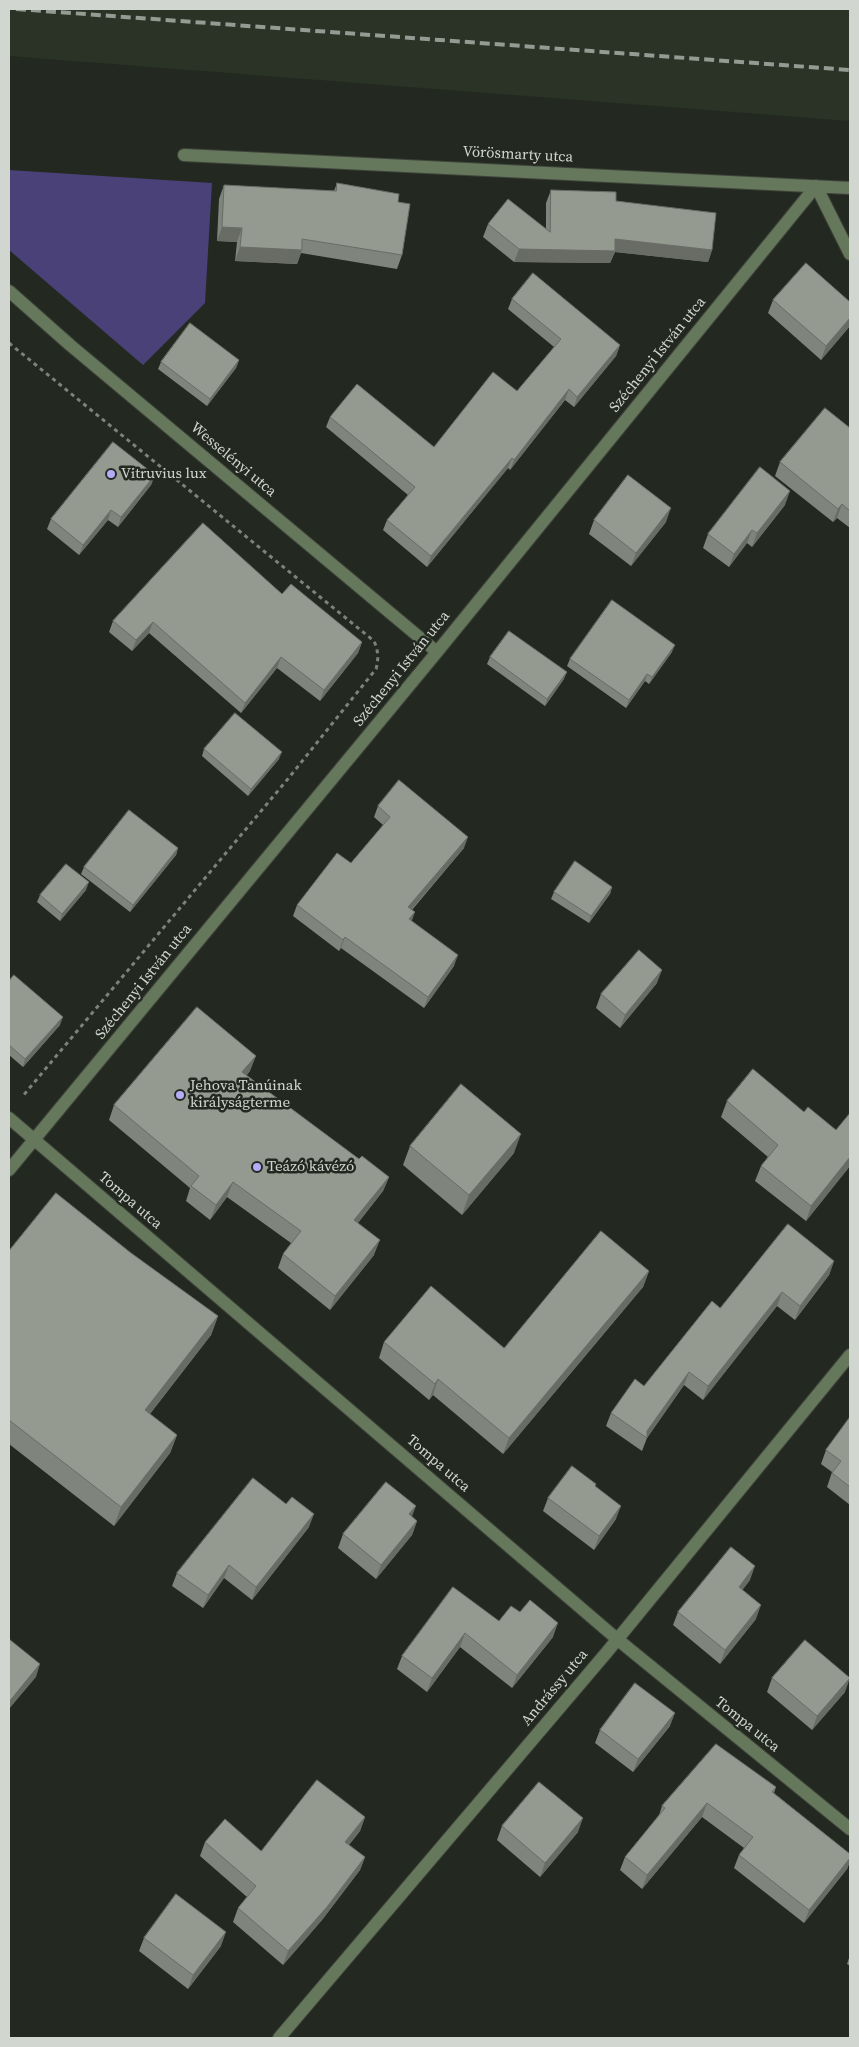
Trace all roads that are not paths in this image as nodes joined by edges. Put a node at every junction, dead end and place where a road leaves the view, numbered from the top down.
1 (184, 155) dead end
2 (816, 186) junction
3 (850, 188) edge
4 (850, 254) edge
5 (9, 291) edge
6 (437, 652) junction
7 (9, 1118) edge
8 (34, 1141) junction
9 (9, 1170) edge
10 (850, 1354) edge
11 (617, 1639) junction
12 (850, 1829) edge
13 (280, 2038) edge

1 - 2 street, Vörösmarty utca
2 - 3 street, Vörösmarty utca
2 - 4 street
2 - 6 street, Széchenyi István utca
5 - 6 street, Wesselényi utca
6 - 8 street, Széchenyi István utca
7 - 8 street, Tompa utca
8 - 9 street, Széchenyi István utca
8 - 11 street, Tompa utca
10 - 11 street, Andrássy utca
11 - 12 street, Tompa utca
11 - 13 street, Andrássy utca

